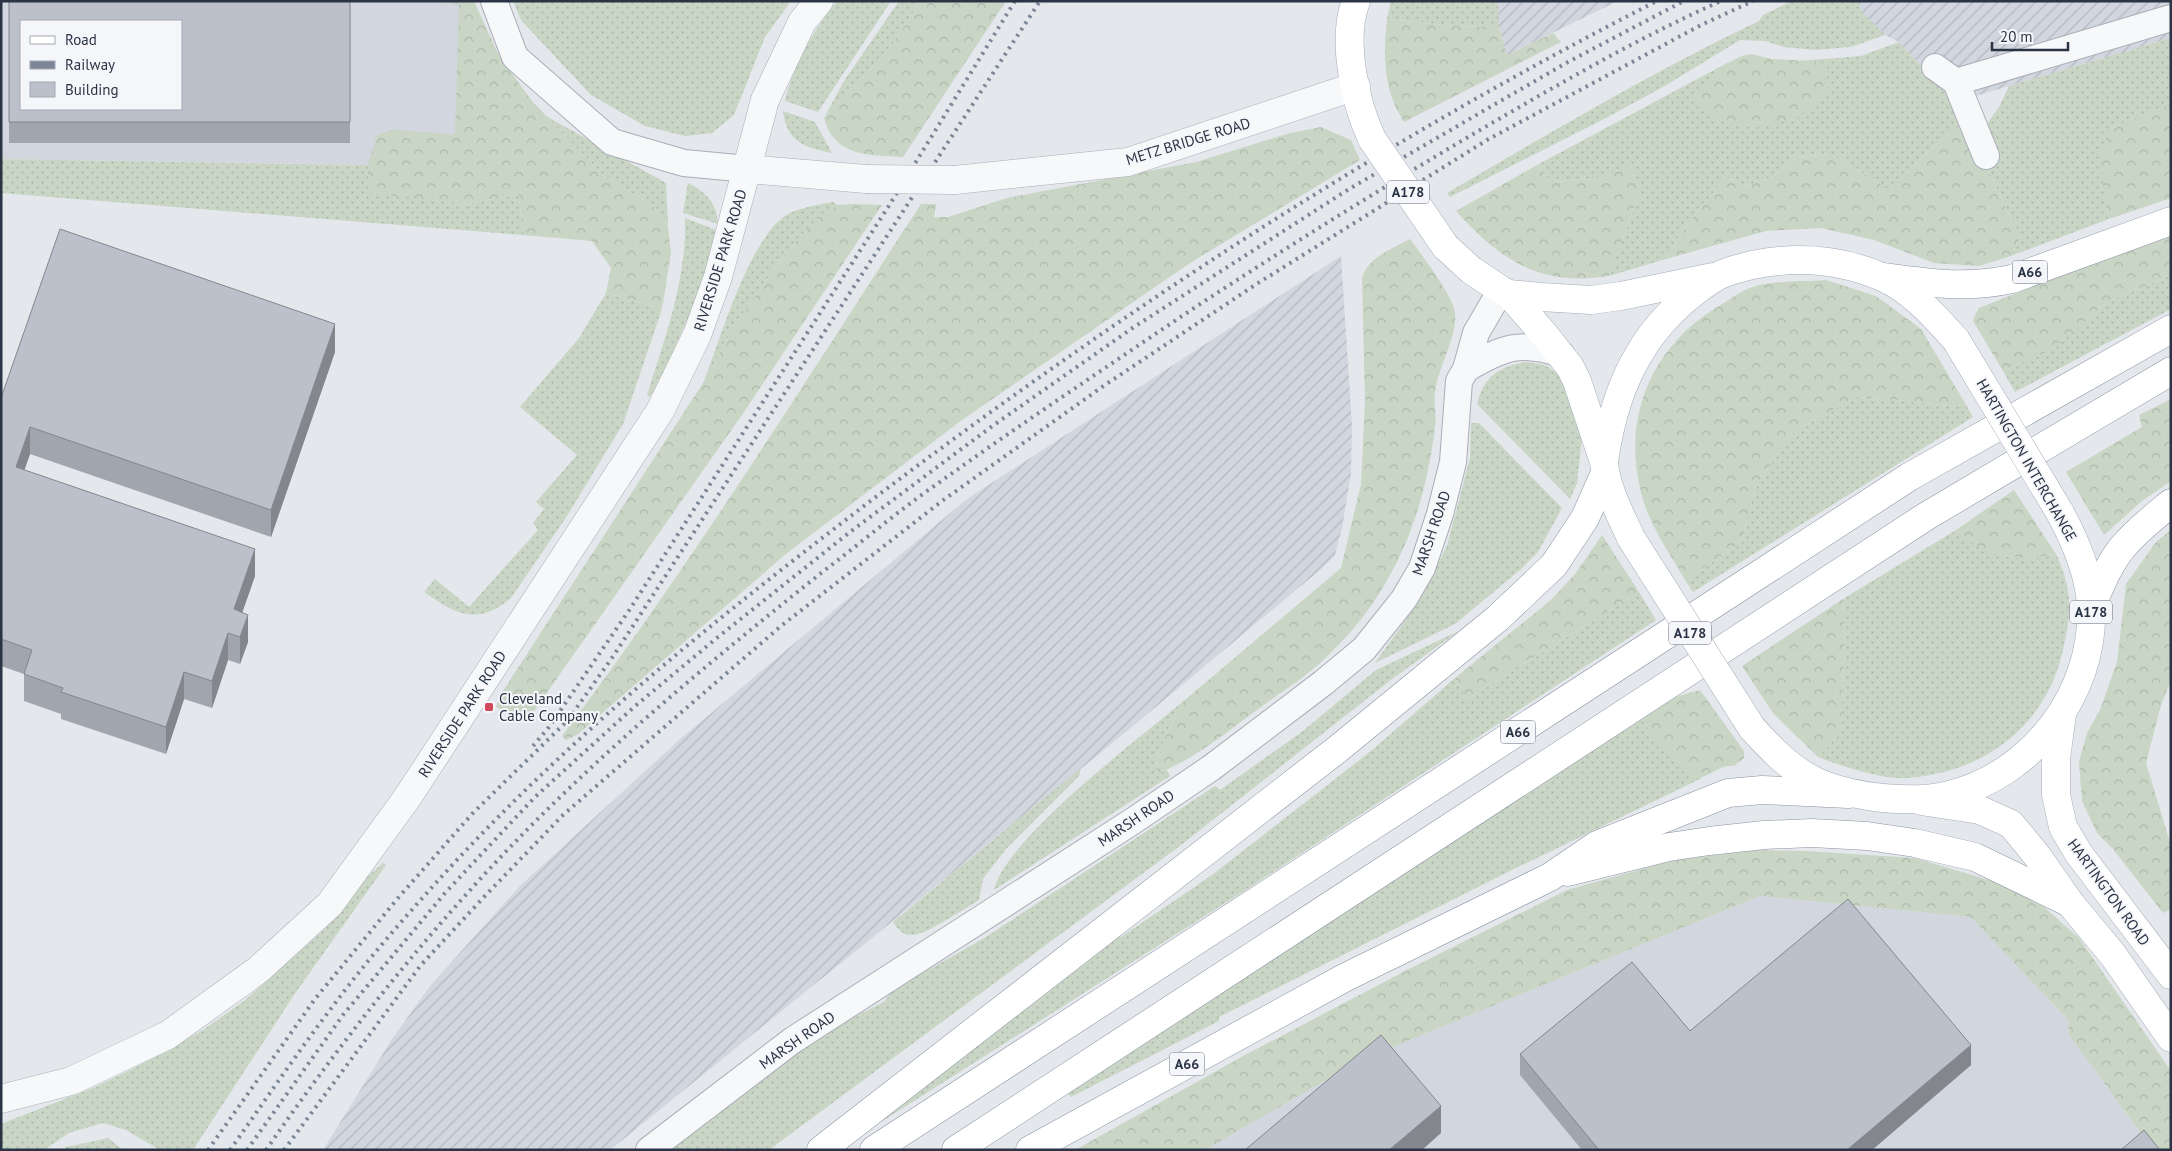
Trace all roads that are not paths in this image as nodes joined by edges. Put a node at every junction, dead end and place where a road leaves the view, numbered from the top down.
1 (494, 1) edge
2 (819, 1) edge
3 (1356, 1) edge
4 (2171, 18) edge
5 (1935, 67) dead end
6 (1956, 82) junction
7 (1356, 86) junction
8 (1986, 156) dead end
9 (748, 169) junction
10 (2171, 221) edge
11 (1717, 276) junction
12 (1883, 277) junction
13 (1505, 292) junction
14 (2171, 328) edge
15 (1561, 354) junction
16 (1466, 369) junction
17 (2171, 371) edge
18 (1605, 467) junction
19 (2171, 503) edge
20 (2092, 607) junction
21 (2062, 714) junction
22 (1849, 794) junction
23 (1911, 800) junction
24 (1550, 877) junction
25 (2070, 903) junction
26 (2171, 975) edge
27 (2171, 1038) edge
28 (1, 1099) edge
29 (650, 1150) edge
30 (821, 1150) edge
31 (874, 1150) edge
32 (956, 1150) edge
33 (1030, 1150) edge

1 - 9 street
2 - 9 street, RIVERSIDE PARK ROAD
3 - 7 main road, A178
4 - 6 street
5 - 6 street
6 - 8 street
7 - 9 street, METZ BRIDGE ROAD, bridge
7 - 13 main road, A178, bridge
9 - 28 street, RIVERSIDE PARK ROAD
10 - 12 main road, A66
11 - 12 main road, HARTINGTON INTERCHANGE / A178
11 - 13 main road, A178
11 - 18 main road, HARTINGTON INTERCHANGE / A178
12 - 20 main road, HARTINGTON INTERCHANGE / A178, bridge
13 - 15 main road, A178
13 - 16 street, MARSH ROAD
14 - 31 main road, A66
15 - 16 street
15 - 18 main road, A178
16 - 29 street, MARSH ROAD
17 - 32 main road, A66
18 - 22 main road, HARTINGTON INTERCHANGE / A178, bridge
18 - 30 main road
19 - 20 main road
20 - 21 main road, HARTINGTON INTERCHANGE / A178
21 - 23 main road, HARTINGTON INTERCHANGE / A178
21 - 26 main road, HARTINGTON ROAD
22 - 23 main road, HARTINGTON INTERCHANGE / A178
22 - 24 main road, A66
23 - 25 main road
24 - 25 main road
24 - 33 main road, A66
25 - 27 main road

